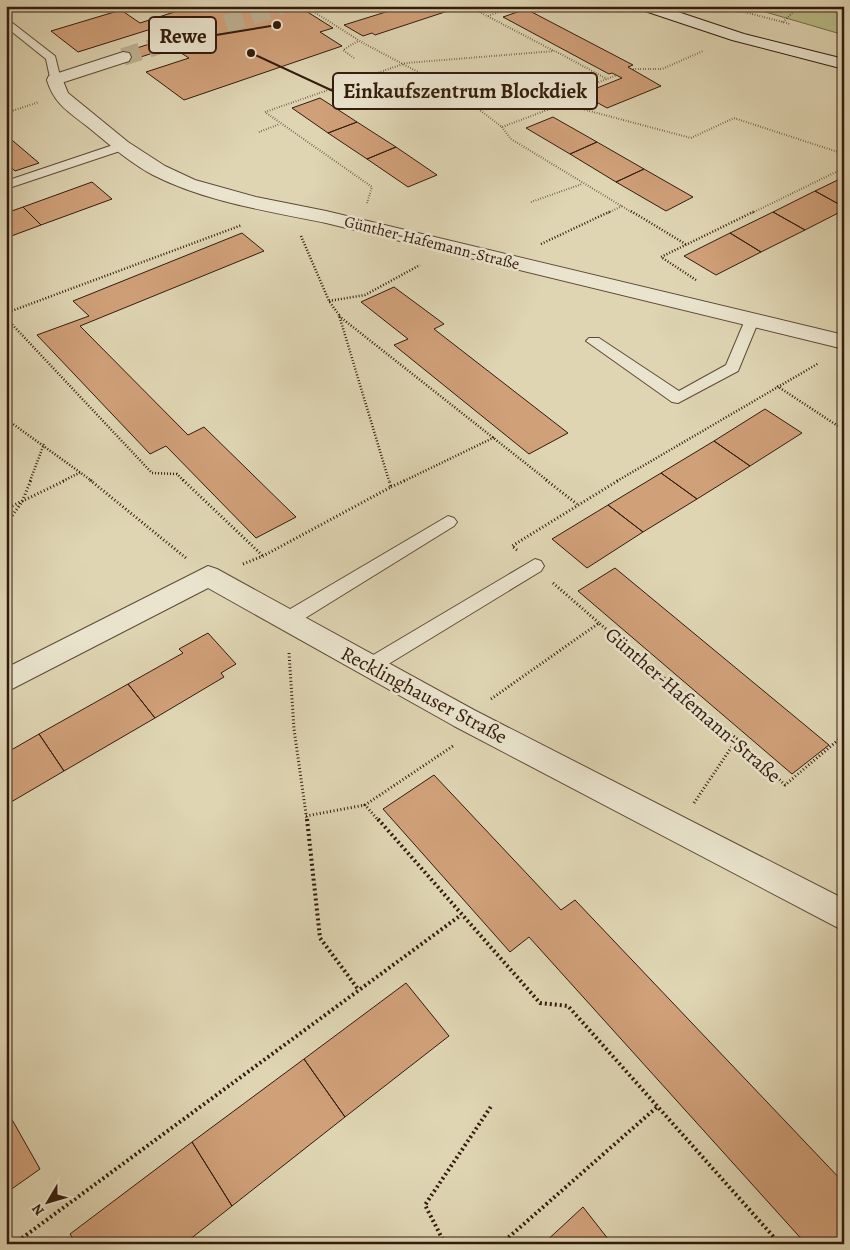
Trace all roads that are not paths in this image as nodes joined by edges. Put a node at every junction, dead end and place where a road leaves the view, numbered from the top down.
1 (14, 6) edge
2 (644, 6) edge
3 (688, 6) edge
4 (6, 9) edge
5 (6, 21) edge
6 (844, 50) edge
7 (123, 57) tunnel mouth
8 (844, 64) edge
9 (58, 87) junction
10 (122, 146) junction
11 (6, 185) edge
12 (752, 320) junction
13 (594, 341) dead end
14 (844, 342) edge
15 (448, 522) dead end
16 (535, 566) dead end
17 (287, 620) junction
18 (370, 666) junction
19 (6, 681) edge
20 (844, 916) edge

1 - 4 lane
2 - 8 street
3 - 6 street
5 - 9 lane
7 - 9 street
9 - 10 street, Günther-Hafemann-Straße
10 - 11 lane
10 - 12 street, Günther-Hafemann-Straße
12 - 13 lane
12 - 14 street, Günther-Hafemann-Straße
15 - 17 lane
16 - 18 lane
17 - 18 street, Recklinghauser Straße
17 - 19 street, Recklinghauser Straße
18 - 20 street, Recklinghauser Straße

